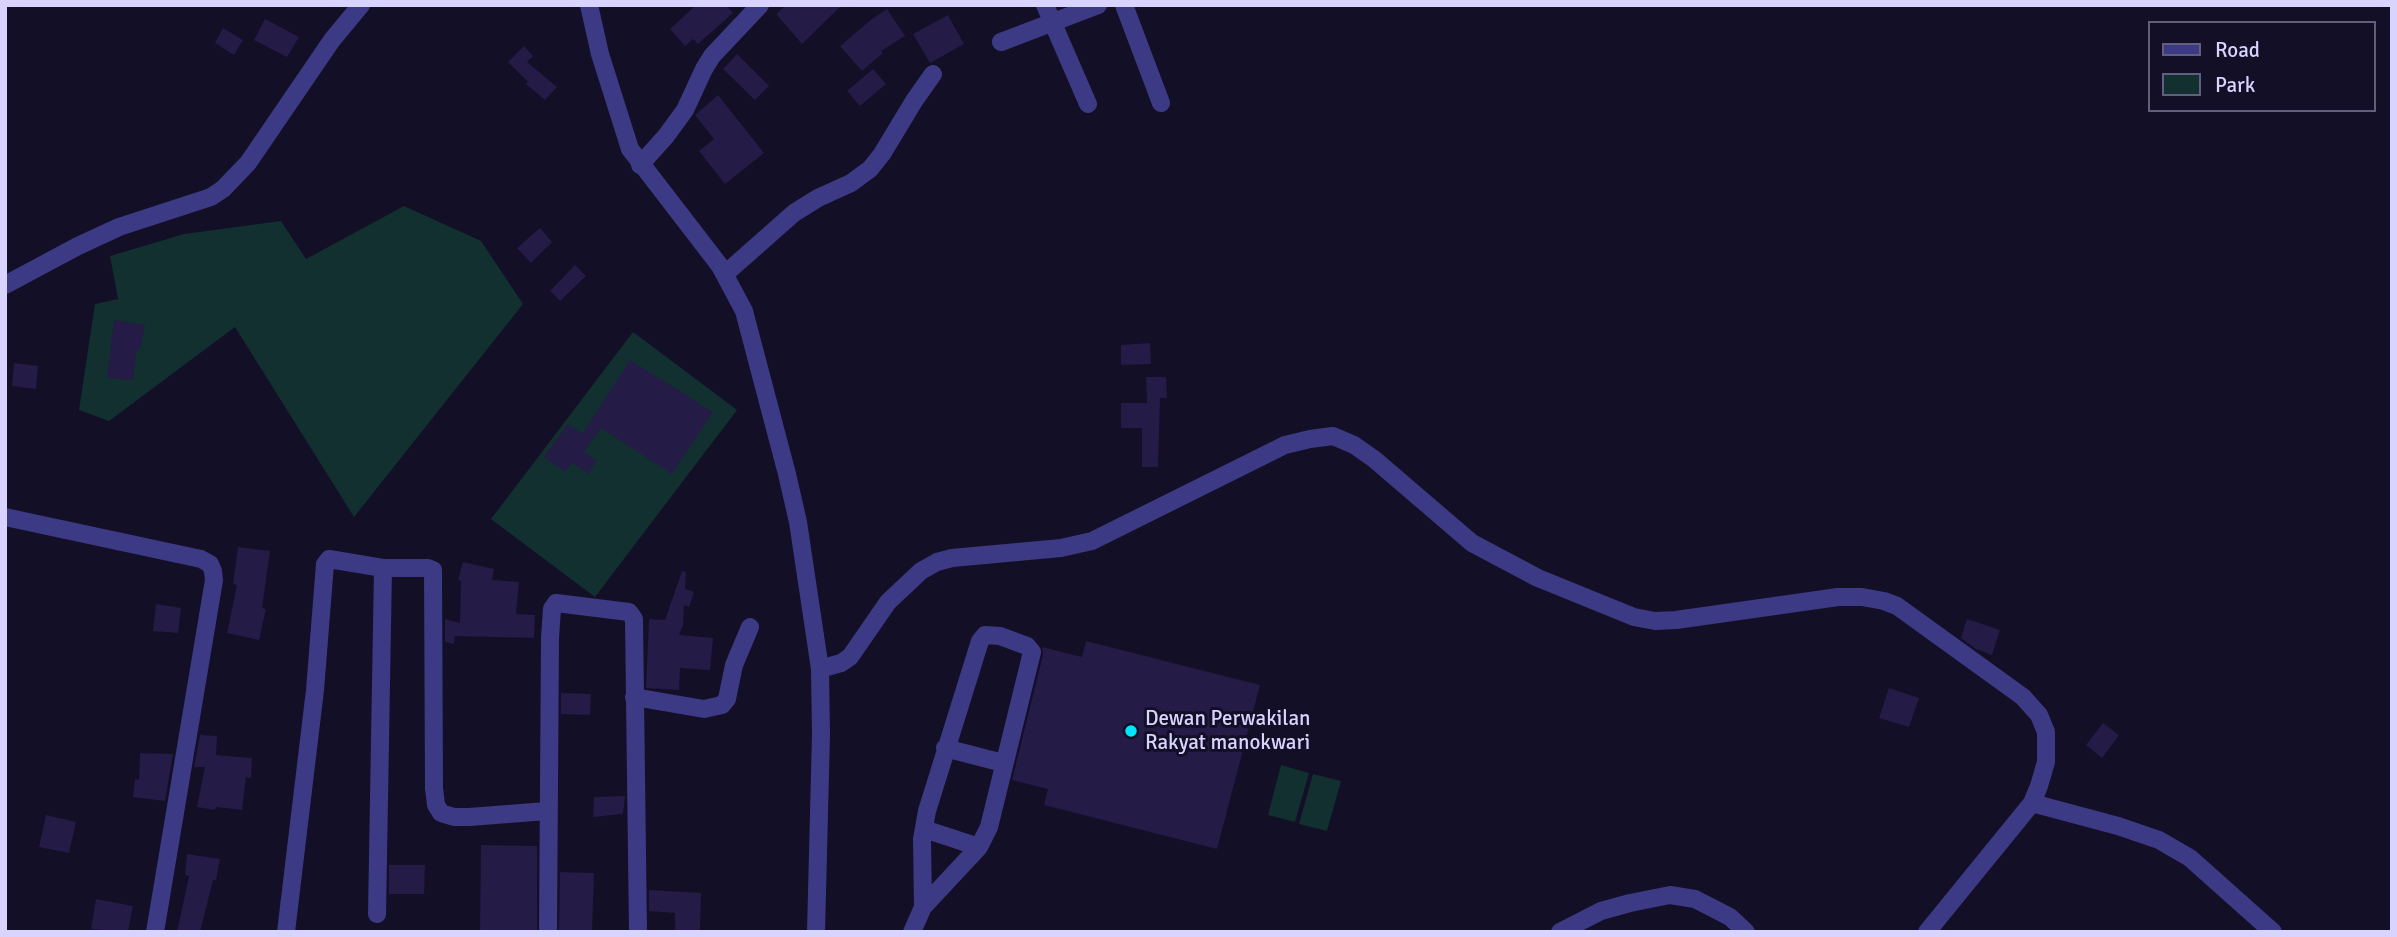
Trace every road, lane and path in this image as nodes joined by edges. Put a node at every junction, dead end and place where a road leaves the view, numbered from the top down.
1 (361, 5) edge
2 (589, 5) edge
3 (760, 5) edge
4 (1045, 5) edge
5 (1098, 5) edge
6 (1124, 5) edge
7 (1052, 23) junction
8 (1001, 42) dead end
9 (933, 74) dead end
10 (1161, 103) dead end
11 (1088, 104) dead end
12 (640, 165) junction
13 (725, 274) junction
14 (5, 285) edge
15 (5, 517) edge
16 (383, 568) junction
17 (750, 627) dead end
18 (820, 669) junction
19 (634, 697) junction
20 (945, 748) junction
21 (1003, 763) junction
22 (2032, 803) junction
23 (547, 811) junction
24 (923, 829) junction
25 (979, 847) junction
26 (923, 907) junction
27 (377, 915) dead end
28 (155, 932) edge
29 (286, 932) edge
30 (548, 932) edge
31 (638, 932) edge
32 (816, 932) edge
33 (912, 932) edge
34 (1560, 932) edge
35 (1746, 932) edge
36 (1927, 932) edge
37 (2273, 932) edge

1 - 14 street
2 - 12 street
3 - 12 street
4 - 7 street
5 - 7 street
6 - 10 street
7 - 8 street
7 - 11 street
9 - 13 street
12 - 13 street
13 - 18 street
15 - 28 street
16 - 23 street
16 - 27 street
16 - 29 street
17 - 19 street
18 - 22 street
18 - 32 street
19 - 23 street
19 - 31 street
20 - 21 street
20 - 21 street
20 - 24 street
21 - 25 street
22 - 36 street
22 - 37 street
23 - 30 street
24 - 25 street
24 - 26 street
25 - 26 street
26 - 33 street
34 - 35 street

